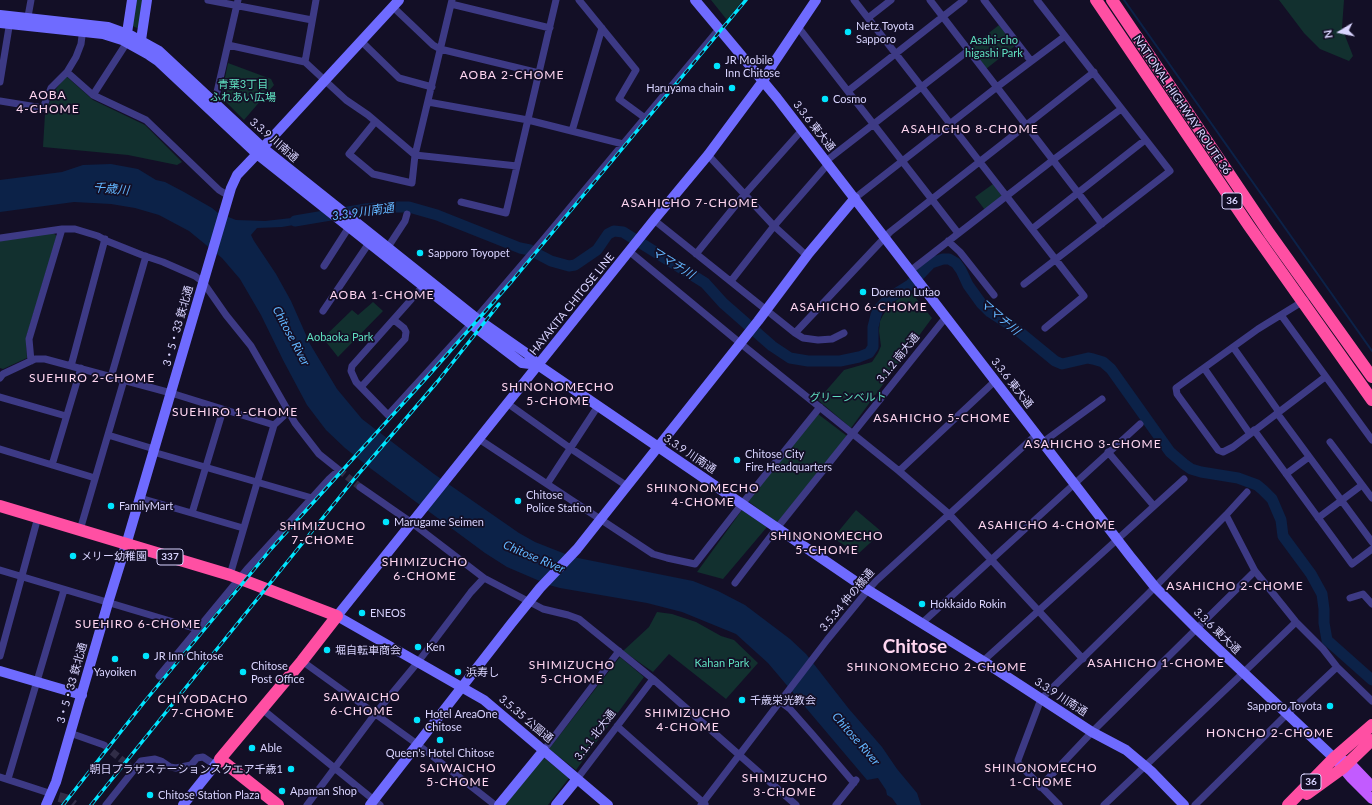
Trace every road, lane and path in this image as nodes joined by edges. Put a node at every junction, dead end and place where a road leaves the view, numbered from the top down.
1 (31, 0) edge
2 (132, 0) edge
3 (147, 0) edge
4 (208, 0) edge
5 (316, 0) edge
6 (556, 0) edge
7 (579, 0) edge
8 (695, 0) edge
9 (816, 0) edge
10 (854, 0) edge
11 (891, 0) edge
12 (930, 0) edge
13 (964, 0) edge
14 (984, 0) edge
15 (1037, 0) edge
16 (1096, 0) edge
17 (1112, 0) edge
18 (238, 2) edge
19 (451, 2) edge
20 (396, 4) edge
21 (943, 17) junction
22 (868, 18) junction
23 (5, 20) edge
24 (312, 20) junction
25 (27, 22) junction
26 (798, 27) junction
27 (83, 28) junction
28 (550, 28) junction
29 (602, 28) junction
30 (719, 29) junction
31 (1065, 36) junction
32 (126, 37) junction
33 (361, 41) junction
34 (139, 44) junction
35 (228, 45) junction
36 (440, 50) junction
37 (969, 50) junction
38 (896, 53) junction
39 (1031, 61) junction
40 (305, 62) junction
41 (67, 72) junction
42 (1094, 72) junction
43 (539, 73) junction
44 (325, 80) junction
45 (763, 81) junction
46 (0, 82) edge
47 (921, 86) junction
48 (432, 87) junction
49 (997, 87) junction
50 (848, 91) junction
51 (93, 95) junction
52 (0, 101) edge
53 (428, 102) junction
54 (212, 105) junction
55 (1121, 109) junction
56 (645, 118) junction
57 (528, 120) junction
58 (376, 122) junction
59 (950, 123) junction
60 (874, 124) junction
61 (1026, 125) junction
62 (572, 130) junction
63 (802, 130) junction
64 (1145, 140) junction
65 (623, 144) junction
66 (260, 151) junction
67 (415, 155) junction
68 (708, 155) junction
69 (1052, 160) junction
70 (902, 161) junction
71 (979, 161) junction
72 (827, 162) junction
73 (517, 166) junction
74 (1078, 192) junction
75 (744, 195) junction
76 (1006, 196) junction
77 (855, 198) junction
78 (931, 198) junction
79 (229, 200) junction
80 (461, 202) dead end
81 (406, 214) dead end
82 (654, 220) junction
83 (350, 222) junction
84 (1102, 224) junction
85 (774, 226) junction
86 (62, 229) junction
87 (1032, 229) junction
88 (958, 233) junction
89 (0, 238) edge
90 (885, 238) junction
91 (105, 239) junction
92 (948, 241) junction
93 (369, 243) junction
94 (388, 247) junction
95 (631, 251) junction
96 (696, 254) junction
97 (146, 256) junction
98 (807, 256) junction
99 (1056, 260) junction
100 (324, 266) dead end
101 (912, 273) junction
102 (731, 281) junction
103 (203, 282) junction
104 (426, 283) junction
105 (1024, 284) dead end
106 (1313, 294) junction
107 (994, 295) dead end
108 (1302, 302) junction
109 (767, 310) junction
110 (323, 311) dead end
111 (1281, 315) junction
112 (946, 317) junction
113 (394, 320) junction
114 (474, 321) junction
115 (1045, 328) dead end
116 (795, 333) junction
117 (844, 334) dead end
118 (740, 343) junction
119 (1233, 347) junction
120 (31, 360) junction
121 (538, 365) junction
122 (71, 366) junction
123 (81, 368) junction
124 (1204, 368) junction
125 (1, 375) edge
126 (1325, 376) junction
127 (1372, 376) edge
128 (112, 377) junction
129 (124, 380) junction
130 (995, 381) junction
131 (361, 387) junction
132 (171, 393) junction
133 (0, 397) edge
134 (1102, 399) dead end
135 (1372, 400) edge
136 (507, 404) junction
137 (598, 406) junction
138 (820, 408) junction
139 (223, 410) junction
140 (288, 412) junction
141 (1278, 412) junction
142 (66, 416) junction
143 (1140, 424) dead end
144 (274, 425) junction
145 (1252, 432) junction
146 (853, 433) junction
147 (108, 435) junction
148 (1040, 438) junction
149 (479, 439) junction
150 (1372, 440) edge
151 (1330, 442) dead end
152 (659, 446) junction
153 (570, 448) junction
154 (0, 449) edge
155 (154, 451) junction
156 (1108, 452) junction
157 (1309, 457) junction
158 (52, 465) junction
159 (206, 468) junction
160 (899, 471) junction
161 (1286, 474) junction
162 (95, 478) junction
163 (1184, 479) dead end
164 (256, 482) junction
165 (1074, 483) junction
166 (547, 484) junction
167 (1362, 485) junction
168 (627, 486) junction
169 (360, 487) tunnel mouth
170 (1247, 492) dead end
171 (140, 498) junction
172 (312, 498) junction
173 (1372, 498) edge
174 (1341, 500) junction
175 (742, 504) junction
176 (0, 506) edge
177 (1154, 506) junction
178 (192, 513) junction
179 (949, 514) junction
180 (1226, 515) junction
181 (38, 517) junction
182 (1318, 518) junction
183 (413, 520) junction
184 (600, 520) junction
185 (244, 528) junction
186 (777, 528) junction
187 (80, 530) junction
188 (1117, 539) junction
189 (1372, 542) edge
190 (126, 545) junction
191 (1372, 550) edge
192 (990, 559) junction
193 (0, 570) edge
194 (1255, 571) junction
195 (234, 576) junction
196 (22, 577) junction
197 (484, 578) junction
198 (735, 583) dead end
199 (1155, 587) junction
200 (64, 590) junction
201 (868, 590) junction
202 (1350, 598) dead end
203 (530, 601) junction
204 (108, 603) junction
205 (1372, 604) edge
206 (1039, 611) junction
207 (337, 616) junction
208 (1296, 622) junction
209 (922, 623) junction
210 (197, 629) junction
211 (1197, 629) junction
212 (619, 651) junction
213 (0, 656) edge
214 (1083, 659) junction
215 (302, 661) junction
216 (983, 661) junction
217 (418, 662) junction
218 (1337, 667) junction
219 (0, 671) edge
220 (1243, 673) junction
221 (159, 676) dead end
222 (653, 679) junction
223 (37, 682) junction
224 (462, 688) junction
225 (82, 695) junction
226 (1042, 698) junction
227 (783, 699) junction
228 (1372, 701) edge
229 (262, 709) junction
230 (1288, 713) junction
231 (375, 714) junction
232 (1372, 725) edge
233 (617, 726) junction
234 (1092, 732) junction
235 (70, 733) junction
236 (1372, 740) edge
237 (417, 744) junction
238 (104, 745) tunnel mouth
239 (544, 750) junction
240 (740, 755) junction
241 (1334, 758) junction
242 (217, 762) junction
243 (1346, 765) junction
244 (1145, 766) junction
245 (335, 768) junction
246 (0, 777) edge
247 (8, 779) junction
248 (577, 779) junction
249 (1372, 786) edge
250 (1040, 787) junction
251 (56, 795) junction
252 (1372, 799) edge
253 (375, 803) edge
254 (704, 804) edge
255 (46, 805) edge
256 (106, 805) edge
257 (184, 805) edge
258 (278, 805) edge
259 (307, 805) edge
260 (495, 805) edge
261 (499, 805) edge
262 (556, 805) edge
263 (608, 805) edge
264 (796, 805) edge
265 (836, 805) edge
266 (1059, 805) edge
267 (1104, 805) edge
268 (1184, 805) edge
269 (1195, 805) edge
270 (1288, 805) edge
271 (1293, 805) edge

1 - 25 street
2 - 32 street
3 - 34 street
4 - 18 street
5 - 24 street
6 - 28 street
7 - 29 street
8 - 30 street, 3.3.6 東大通
9 - 26 street, HAYAKITA CHITOSE LINE
10 - 22 street
11 - 22 street
12 - 21 street
13 - 21 street
14 - 39 street
15 - 31 street
16 - 108 highway, NATIONAL HIGHWAY ROUTE 36 / 36
17 - 106 highway, NATIONAL HIGHWAY ROUTE 36 / 36
18 - 24 street
18 - 35 street
19 - 28 street
19 - 36 street
20 - 33 street, 3・5・33 鉄北通
20 - 36 street
21 - 37 street
21 - 38 street
22 - 38 street
23 - 25 street, 3.3.9 川南通
23 - 46 street
24 - 40 street
25 - 27 street, 3.3.9 川南通
26 - 45 street, HAYAKITA CHITOSE LINE
26 - 50 street
27 - 32 street, 3.3.9 川南通
27 - 41 street
28 - 43 street
29 - 56 street
29 - 62 street
30 - 45 street, 3.3.6 東大通
30 - 56 street
31 - 39 street
31 - 42 street
32 - 34 street, 3.3.9 川南通
32 - 51 street
33 - 44 street, 3・5・33 鉄北通
33 - 48 street
34 - 54 street, 3.3.9 川南通
35 - 40 street
35 - 54 street
36 - 43 street
36 - 48 street
37 - 47 street
37 - 49 street
38 - 47 street
38 - 50 street
39 - 49 street
40 - 44 street
41 - 51 street
41 - 52 street
42 - 55 street
42 - 61 street
43 - 57 street
44 - 58 street
44 - 66 street, 3・5・33 鉄北通
45 - 63 street, 3.3.6 東大通
45 - 68 street, HAYAKITA CHITOSE LINE
47 - 59 street
47 - 60 street
48 - 53 street
49 - 59 street
49 - 61 street
50 - 60 street
51 - 79 street
53 - 57 street
53 - 67 street
54 - 66 street, 3.3.9 川南通
55 - 64 street
55 - 69 street
56 - 65 street
57 - 62 street
57 - 73 street
58 - 67 street
58 - 67 street
59 - 70 street
59 - 71 street
60 - 70 street
60 - 72 street
61 - 69 street
61 - 71 street
62 - 65 street
63 - 72 street, 3.3.6 東大通
63 - 75 street
64 - 74 street
64 - 84 street
65 - 114 street
66 - 79 street, 3・5・33 鉄北通
66 - 83 street, 3.3.9 川南通
66 - 83 street, 3.3.9 川南通
67 - 73 street
68 - 75 street
68 - 82 street, HAYAKITA CHITOSE LINE
69 - 74 street
69 - 76 street
70 - 77 street
70 - 78 street
71 - 76 street
71 - 78 street
72 - 77 street, 3.3.6 東大通
72 - 85 street
73 - 80 street
74 - 84 street
74 - 87 street
75 - 85 street
75 - 96 street
76 - 87 street
76 - 88 street
77 - 90 street, 3.3.6 東大通
77 - 98 street
78 - 88 street
78 - 90 street
79 - 103 street, 3・5・33 鉄北通
81 - 94 street
82 - 95 street, HAYAKITA CHITOSE LINE
82 - 96 street
83 - 93 street
83 - 94 street
83 - 100 street
84 - 99 street
85 - 98 street
85 - 102 street
86 - 89 street
86 - 91 street
86 - 120 street
87 - 99 street
88 - 92 street
90 - 101 street, 3.3.6 東大通
90 - 116 street
91 - 97 street
91 - 122 street
92 - 101 street
92 - 107 street
93 - 104 street
93 - 110 street
94 - 104 street
95 - 118 street
95 - 121 street, HAYAKITA CHITOSE LINE
96 - 102 street
97 - 103 street
97 - 128 street
98 - 109 street
99 - 105 street
99 - 115 street
101 - 112 street, 3.3.6 東大通
102 - 109 street
103 - 132 street, 3・5・33 鉄北通
103 - 140 street
104 - 113 street
104 - 114 street
106 - 108 street
106 - 127 highway, NATIONAL HIGHWAY ROUTE 36 / 36
108 - 111 street
108 - 135 highway, NATIONAL HIGHWAY ROUTE 36 / 36
109 - 116 street
109 - 118 street
111 - 119 street
111 - 126 street
112 - 130 street, 3.3.6 東大通
112 - 146 street, 3.1.2 南大通
113 - 131 street
113 - 131 street
114 - 121 street
114 - 131 street
116 - 117 street
118 - 138 street
118 - 152 street
119 - 124 street
119 - 141 street
120 - 122 street
120 - 125 street
121 - 136 street, HAYAKITA CHITOSE LINE
121 - 137 street, 3.3.9 川南通
122 - 123 street
123 - 128 street
123 - 142 street
124 - 145 street
124 - 145 street
126 - 141 street
126 - 150 street
128 - 129 street
129 - 132 street
129 - 147 street
130 - 148 street, 3.3.6 東大通
130 - 160 street
132 - 139 street
132 - 155 street, 3・5・33 鉄北通
133 - 142 street
134 - 148 street, 3.5.34 仲の橋通
136 - 149 street, HAYAKITA CHITOSE LINE
136 - 153 street
137 - 152 street, 3.3.9 川南通
137 - 153 street
138 - 146 street
138 - 175 street
139 - 144 street
139 - 159 street
140 - 144 street
140 - 172 street
141 - 145 street
141 - 157 street
142 - 158 street
143 - 156 street
144 - 164 street
145 - 161 street
146 - 160 street
146 - 186 street, 3.1.2 南大通
147 - 155 street
147 - 162 street
148 - 165 street, 3.3.6 東大通
148 - 179 street, 3.5.34 仲の橋通
149 - 166 street
149 - 183 street, HAYAKITA CHITOSE LINE
151 - 167 street
152 - 168 street
152 - 175 street, 3.3.9 川南通
153 - 166 street
153 - 168 street
154 - 158 street
155 - 159 street
155 - 171 street, 3・5・33 鉄北通
156 - 165 street
156 - 177 street
157 - 161 street
157 - 174 street
158 - 162 street
159 - 164 street
159 - 178 street
160 - 179 street
161 - 182 street
162 - 187 street
163 - 177 street
164 - 172 street
164 - 185 street
165 - 188 street, 3.3.6 東大通
165 - 192 street
166 - 184 street
167 - 173 street
167 - 174 street
168 - 184 street
169 - 183 street
170 - 180 street
171 - 178 street
171 - 190 street, 3・5・33 鉄北通
172 - 195 street
174 - 182 street
174 - 189 street
175 - 184 street
175 - 186 street, 3.3.9 川南通
176 - 181 highway, 337
177 - 188 street
178 - 185 street
179 - 192 street
179 - 201 street, 3.5.34 仲の橋通
180 - 194 street
180 - 199 street
181 - 187 highway, 337
181 - 196 street
182 - 191 street
183 - 197 street
183 - 207 street, HAYAKITA CHITOSE LINE
184 - 203 street
185 - 195 street
186 - 198 street, 3.1.2 南大通
186 - 201 street, 3.3.9 川南通
187 - 190 highway, 337
188 - 199 street, 3.3.6 東大通
188 - 206 street
190 - 195 highway, 337
190 - 204 street, 3・5・33 鉄北通
192 - 206 street
192 - 209 street
193 - 196 street
194 - 208 street
194 - 211 street
195 - 207 highway, 337
195 - 210 street
196 - 200 street
196 - 213 street
197 - 203 street
197 - 217 street
199 - 211 street, 3.3.6 東大通
199 - 214 street
200 - 204 street
200 - 223 street
201 - 209 street, 3.3.9 川南通
201 - 227 street, 3.5.34 仲の橋通
202 - 205 street
203 - 212 street
203 - 224 street
204 - 210 street
204 - 225 street, 3・5・33 鉄北通
206 - 214 street
206 - 216 street
207 - 215 highway
207 - 217 street, 3.5.35 公園通
208 - 218 street
208 - 220 street
209 - 216 street, 3.3.9 川南通
210 - 221 street
211 - 220 street, 3.3.6 東大通
211 - 234 street
212 - 222 street
212 - 239 street
214 - 226 street
215 - 229 highway
215 - 231 street
216 - 226 street, 3.3.9 川南通
217 - 224 street, 3.5.35 公園通
217 - 231 street
218 - 228 street
218 - 230 street
219 - 223 street
220 - 230 street, 3.3.6 東大通
220 - 244 street
222 - 233 street, 3.1.1 北大通
222 - 240 street
223 - 225 street
223 - 247 street
224 - 237 street
224 - 239 street, 3.5.35 公園通
225 - 235 street, 3・5・33 鉄北通
226 - 234 street, 3.3.9 川南通
226 - 250 street
227 - 240 street, 3.5.34 仲の橋通
227 - 265 street
229 - 242 highway
229 - 245 street
230 - 241 street, 3.3.6 東大通
230 - 269 street
231 - 237 street
231 - 245 street
232 - 241 highway, 36
233 - 248 street, 3.1.1 北大通
233 - 254 street
234 - 244 street, 3.3.9 川南通
234 - 250 street
235 - 238 street
235 - 251 street, 3・5・33 鉄北通
236 - 243 highway, 36
237 - 253 street
237 - 260 street
239 - 248 street, 3.5.35 公園通
239 - 261 street
240 - 254 street, 3.5.34 仲の橋通
240 - 264 street
241 - 243 main road
241 - 270 highway, 36
242 - 256 street
242 - 257 street
242 - 258 highway
243 - 249 main road
243 - 252 main road
243 - 271 highway, 36
244 - 267 street
244 - 268 street, 3.3.9 川南通
245 - 253 street
245 - 259 street
246 - 247 street
247 - 251 street
248 - 262 street, 3.1.1 北大通
248 - 263 street, 3.5.35 公園通
250 - 266 street
251 - 255 street, 3・5・33 鉄北通

